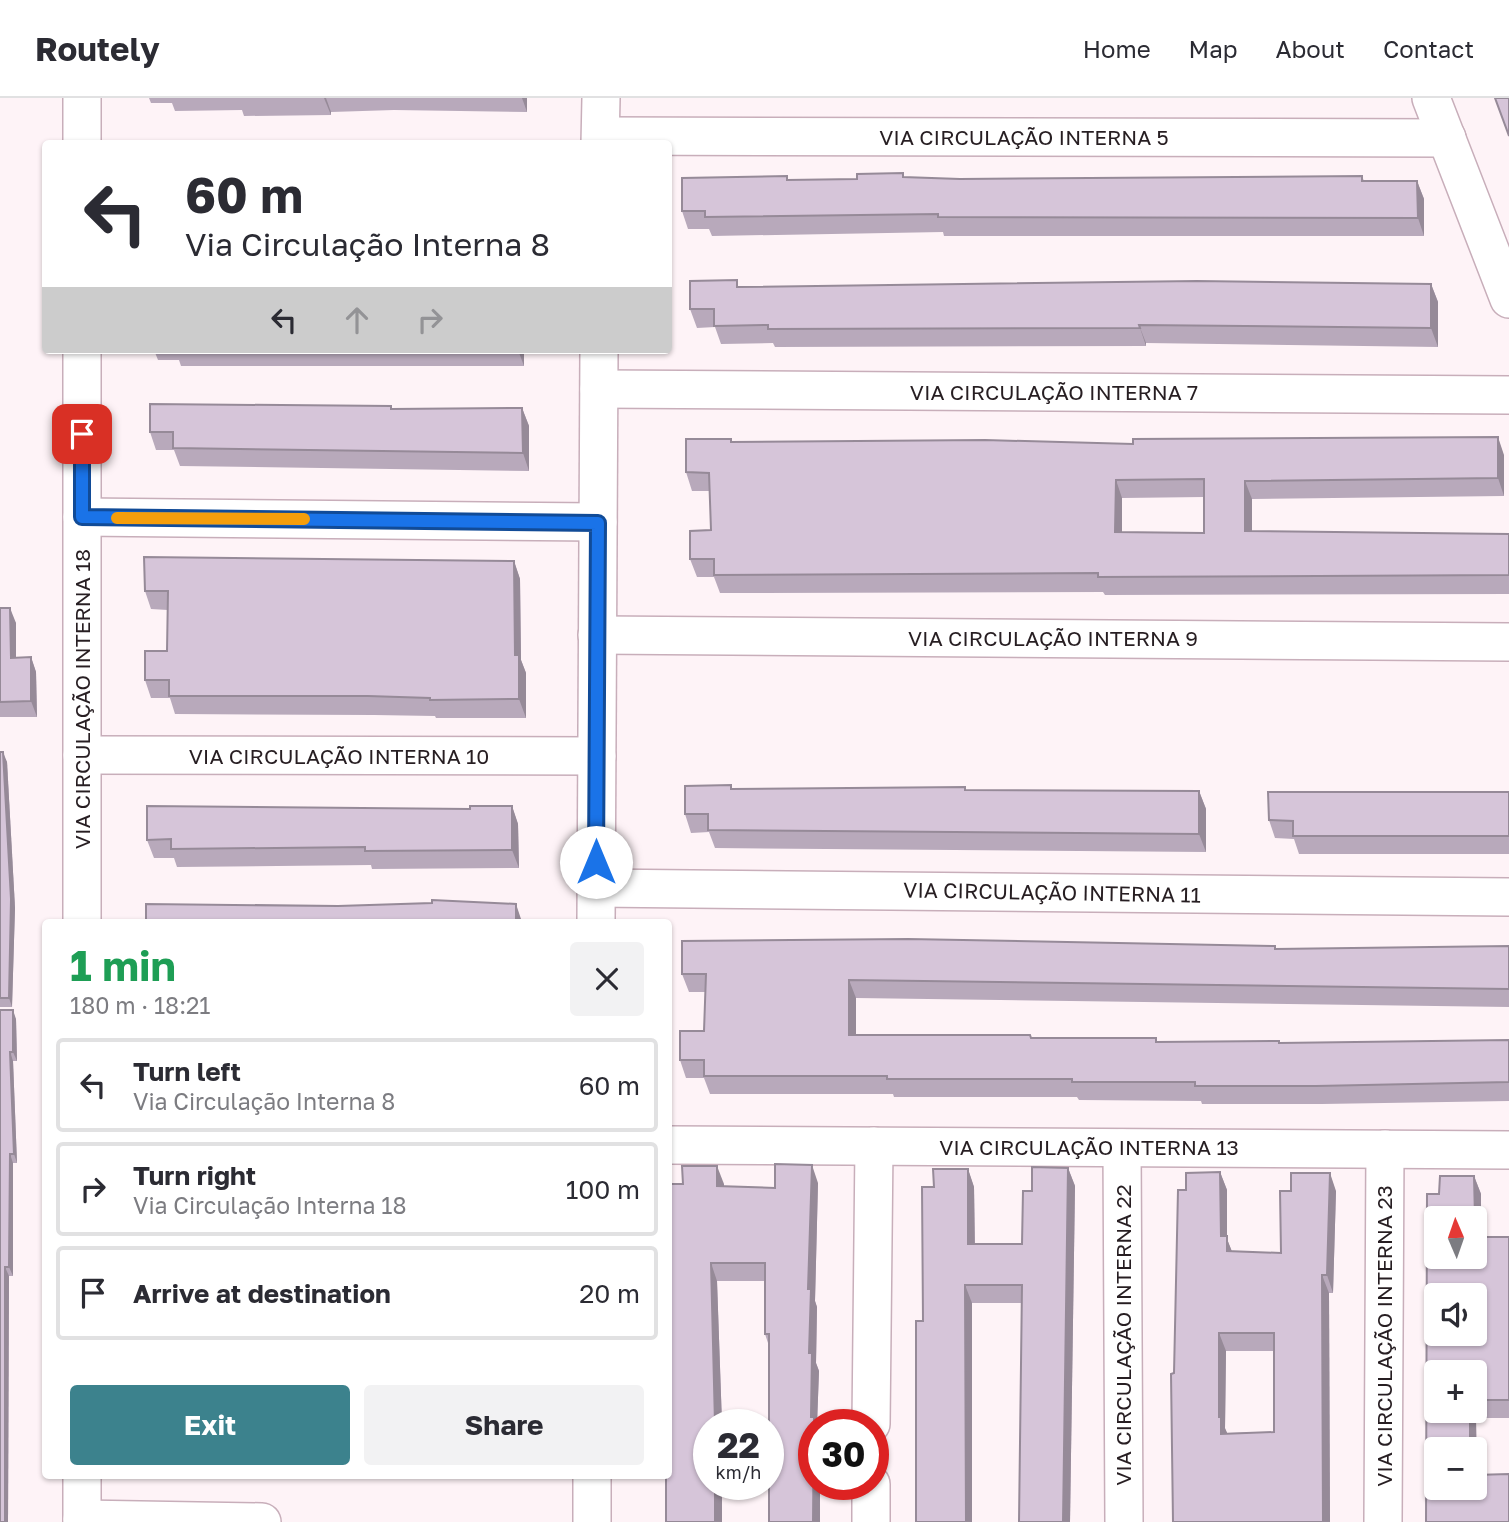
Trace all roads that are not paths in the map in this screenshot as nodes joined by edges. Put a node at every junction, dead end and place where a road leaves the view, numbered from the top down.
1 (82, 98) edge
2 (601, 98) edge
3 (1431, 98) edge
4 (1447, 138) junction
5 (82, 140) edge
6 (601, 140) edge
7 (1509, 299) edge
8 (82, 354) edge
9 (599, 354) edge
10 (599, 389) junction
11 (1509, 395) edge
12 (82, 517) junction
13 (598, 523) junction
14 (597, 635) junction
15 (1509, 642) edge
16 (82, 755) junction
17 (597, 756) junction
18 (1509, 897) edge
19 (596, 905) edge
20 (82, 919) edge
21 (672, 1145) edge
22 (874, 1146) junction
23 (1122, 1148) junction
24 (1385, 1149) junction
25 (1509, 1150) edge
26 (872, 1409) edge
27 (82, 1479) edge
28 (592, 1479) edge
29 (871, 1500) edge
30 (82, 1520) edge
31 (262, 1522) edge
32 (592, 1522) edge
33 (870, 1522) edge
34 (1124, 1522) edge
35 (1382, 1522) edge

1 - 5 street
2 - 6 street
3 - 4 street
4 - 6 street, VIA CIRCULAÇÃO INTERNA 5
4 - 7 street
8 - 12 street, VIA CIRCULAÇÃO INTERNA 18
9 - 10 street
10 - 11 street, VIA CIRCULAÇÃO INTERNA 7
10 - 13 street
12 - 13 street
12 - 16 street, VIA CIRCULAÇÃO INTERNA 18
13 - 14 street
14 - 15 street, VIA CIRCULAÇÃO INTERNA 9
14 - 17 street
16 - 17 street, VIA CIRCULAÇÃO INTERNA 10
16 - 20 street, VIA CIRCULAÇÃO INTERNA 18
17 - 19 street
18 - 19 street, VIA CIRCULAÇÃO INTERNA 11
21 - 22 street, VIA CIRCULAÇÃO INTERNA 13
22 - 23 street, VIA CIRCULAÇÃO INTERNA 13
22 - 26 street
23 - 24 street, VIA CIRCULAÇÃO INTERNA 13
23 - 34 street, VIA CIRCULAÇÃO INTERNA 22
24 - 25 street, VIA CIRCULAÇÃO INTERNA 13
24 - 35 street, VIA CIRCULAÇÃO INTERNA 23
27 - 30 street
28 - 32 street
29 - 33 street
30 - 31 street

